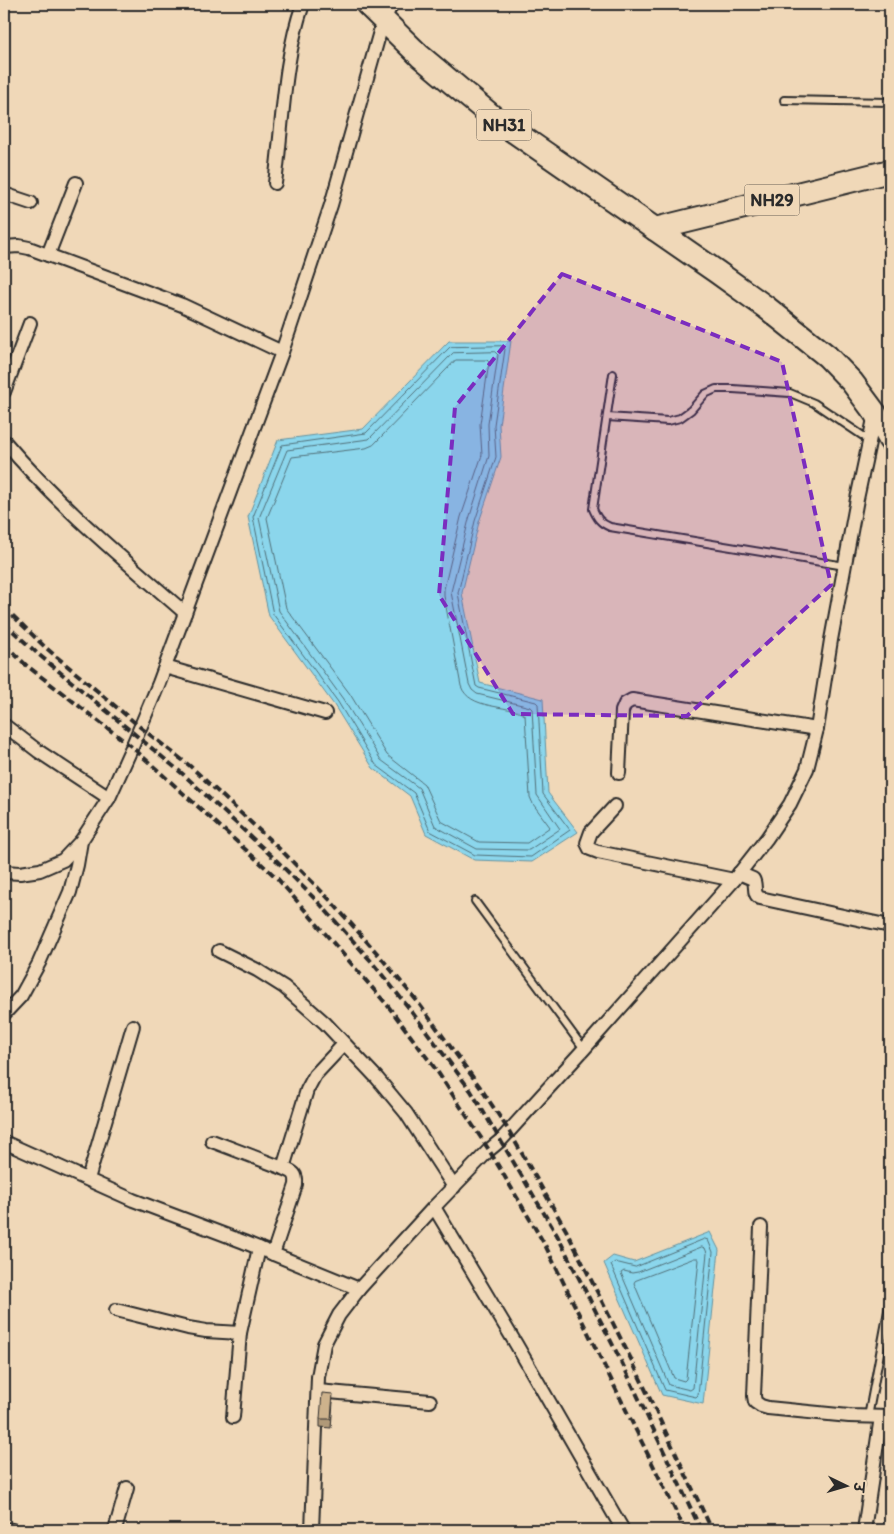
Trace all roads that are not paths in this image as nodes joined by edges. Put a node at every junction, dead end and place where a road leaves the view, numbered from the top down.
1 (303, 4) edge
2 (367, 4) edge
3 (388, 12) edge
4 (784, 100) dead end
5 (890, 102) edge
6 (890, 171) edge
7 (76, 183) dead end
8 (275, 183) dead end
9 (4, 194) edge
10 (32, 203) dead end
11 (654, 229) junction
12 (4, 247) edge
13 (48, 255) junction
14 (30, 323) dead end
15 (282, 352) junction
16 (613, 374) dead end
17 (4, 392) edge
18 (607, 417) junction
19 (880, 440) edge
20 (4, 441) edge
21 (845, 566) junction
22 (185, 613) junction
23 (165, 666) junction
24 (325, 713) dead end
25 (4, 725) edge
26 (817, 729) junction
27 (619, 773) dead end
28 (109, 798) junction
29 (615, 806) dead end
30 (81, 841) junction
31 (4, 872) edge
32 (736, 876) junction
33 (475, 902) dead end
34 (890, 926) edge
35 (219, 951) dead end
36 (4, 1014) edge
37 (133, 1026) dead end
38 (344, 1044) junction
39 (584, 1049) junction
40 (212, 1141) dead end
41 (4, 1142) edge
42 (283, 1168) junction
43 (88, 1179) junction
44 (454, 1187) junction
45 (434, 1206) junction
46 (761, 1227) dead end
47 (259, 1248) junction
48 (273, 1254) junction
49 (359, 1289) junction
50 (890, 1300) edge
51 (116, 1310) dead end
52 (240, 1333) junction
53 (318, 1391) junction
54 (430, 1401) dead end
55 (233, 1417) dead end
56 (868, 1417) junction
57 (886, 1417) edge
58 (127, 1488) dead end
59 (4, 1529) edge
60 (12, 1530) edge
61 (115, 1530) edge
62 (312, 1530) edge
63 (623, 1530) edge
64 (864, 1530) edge

1 - 8 street
2 - 3 highway, NH31
3 - 11 highway, NH31
3 - 15 street
4 - 5 lane
6 - 11 highway, NH29
7 - 13 street
9 - 10 street
11 - 19 highway, NH31
12 - 13 street
13 - 15 street
14 - 17 street
15 - 22 street
16 - 18 lane
18 - 19 lane
18 - 21 lane
19 - 21 street
20 - 22 street
21 - 26 street
22 - 23 street
23 - 24 street
23 - 28 street
25 - 28 street
26 - 27 street
26 - 32 street
28 - 30 street
29 - 32 street
30 - 31 street
30 - 36 street
32 - 34 street
32 - 39 street
33 - 39 lane
35 - 38 street
37 - 43 street
38 - 42 street
38 - 44 street
39 - 44 street
40 - 42 street
41 - 43 street
42 - 48 street
43 - 47 street
44 - 45 street
45 - 49 street
45 - 63 street
46 - 56 street
47 - 48 street
47 - 52 street
48 - 49 street
49 - 53 street
50 - 56 lane
51 - 52 street
52 - 55 street
53 - 54 street
53 - 62 street
56 - 57 street
57 - 64 street
58 - 61 street
59 - 60 street

